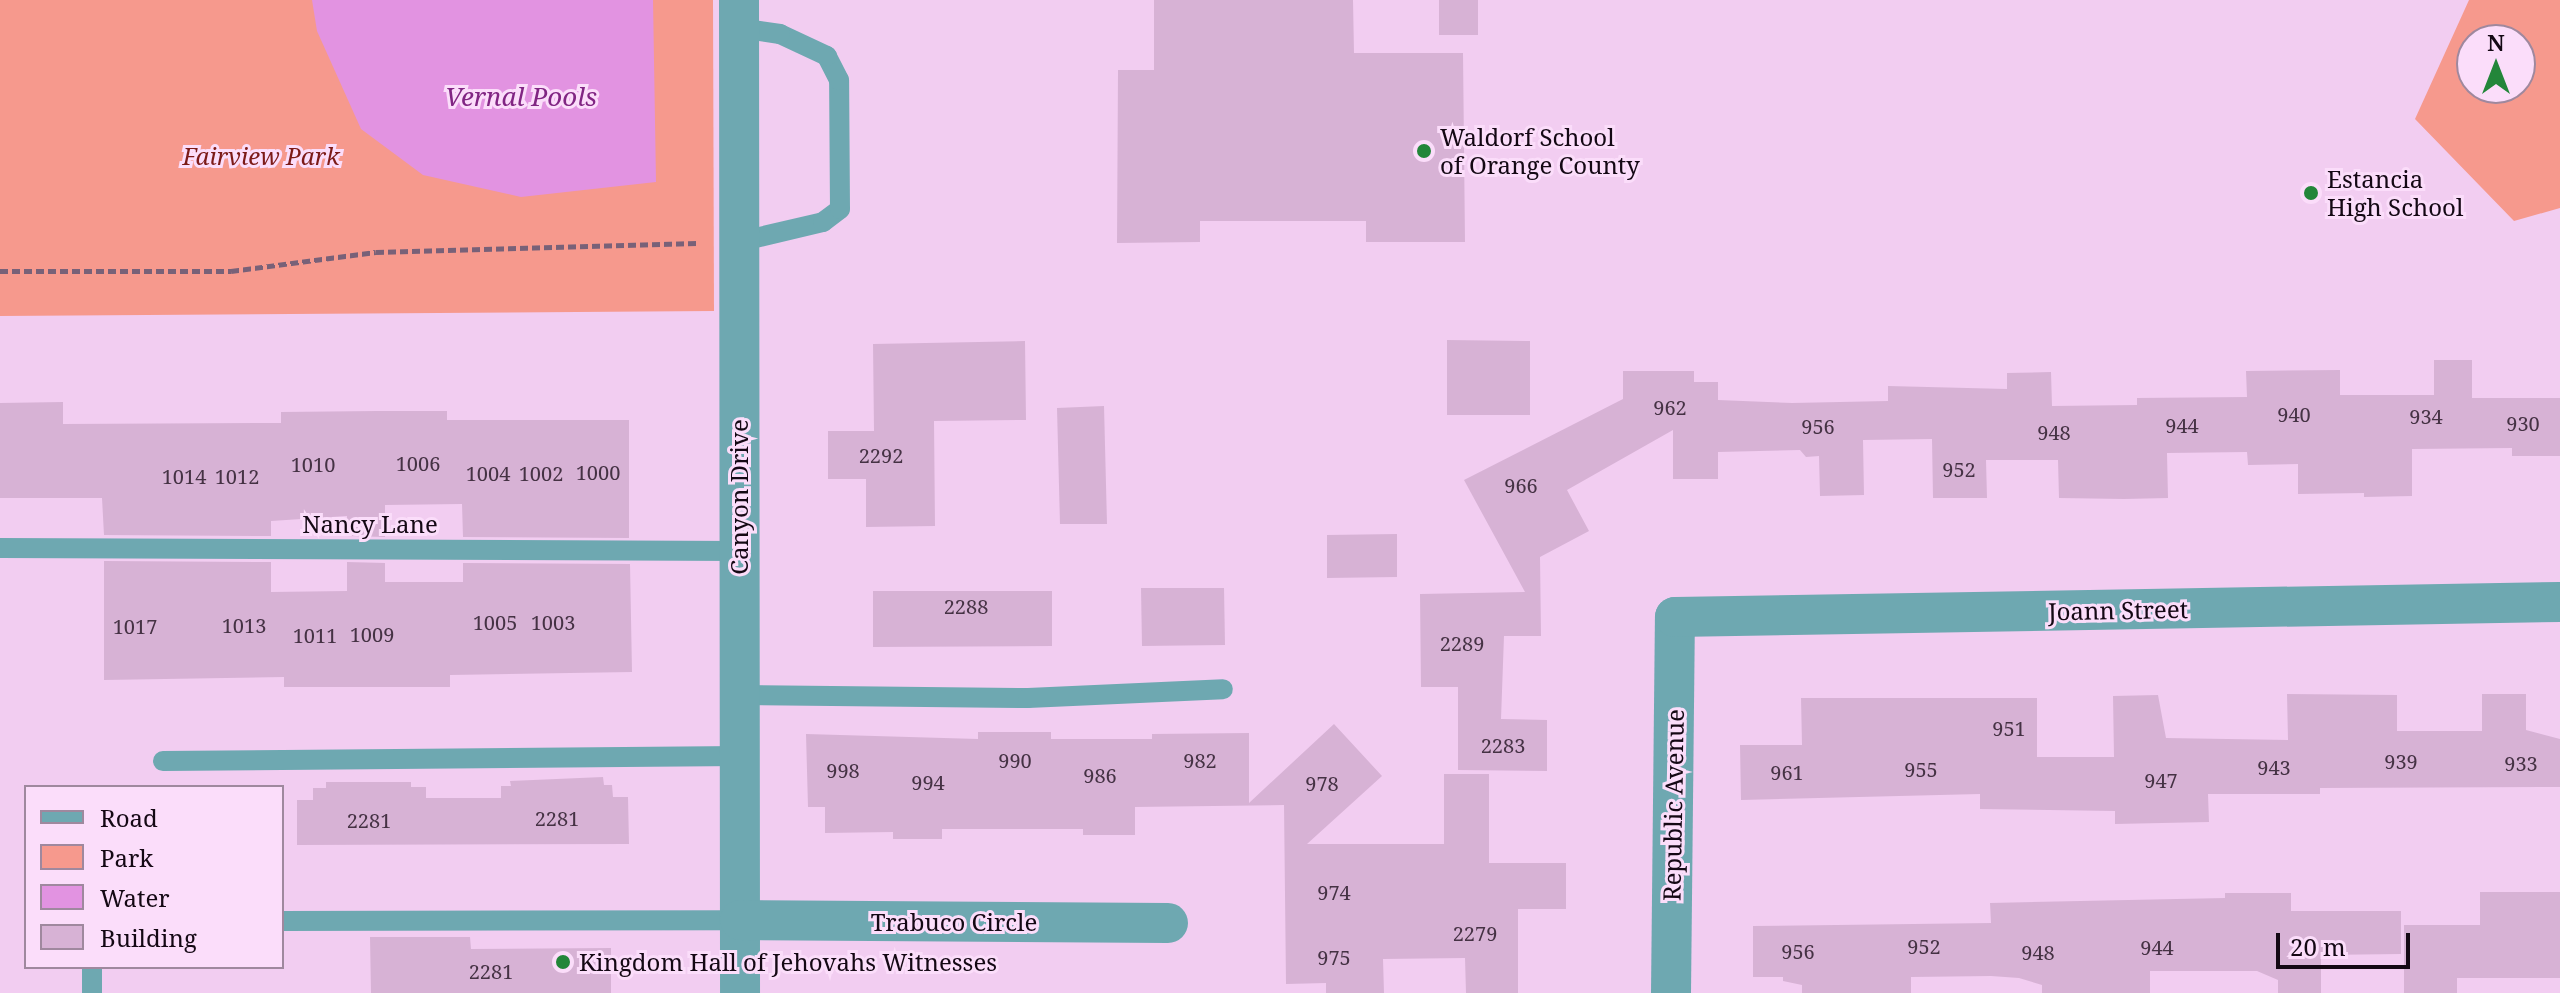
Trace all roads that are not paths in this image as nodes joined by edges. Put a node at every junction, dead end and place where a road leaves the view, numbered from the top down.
1 (739, 14) edge
2 (738, 242) junction
3 (0, 548) edge
4 (739, 551) junction
5 (2560, 602) edge
6 (1675, 617) joint
7 (1223, 689) dead end
8 (740, 695) junction
9 (740, 756) junction
10 (163, 761) dead end
11 (740, 920) junction
12 (284, 921) edge
13 (1168, 923) dead end
14 (92, 969) edge
15 (92, 993) edge
16 (740, 993) edge
17 (1671, 993) edge

1 - 2 street, Canyon Drive
1 - 2 lane
2 - 4 street, Canyon Drive
3 - 4 lane, Nancy Lane
4 - 8 street, Canyon Drive
5 - 6 street, Joann Street
6 - 17 street, Republic Avenue
7 - 8 lane
8 - 9 street, Canyon Drive
9 - 10 lane
9 - 11 street, Canyon Drive
11 - 12 lane
11 - 13 street, Trabuco Circle
11 - 16 street, Canyon Drive
14 - 15 lane

